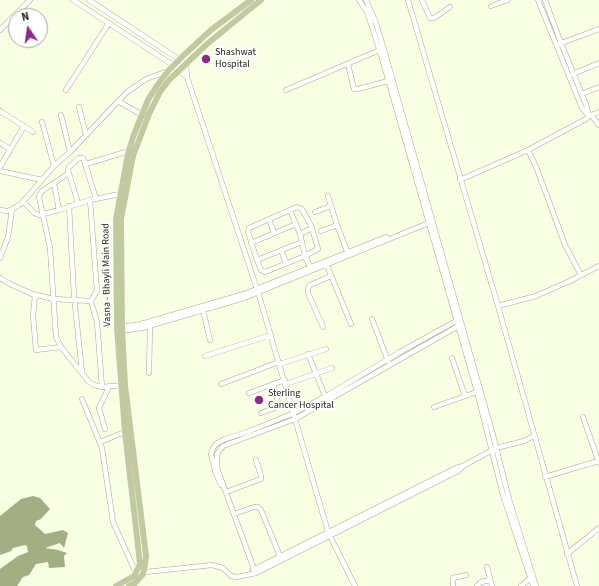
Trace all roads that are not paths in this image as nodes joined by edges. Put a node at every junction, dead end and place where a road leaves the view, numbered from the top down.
1 (30, 0) edge
2 (72, 0) edge
3 (89, 0) edge
4 (251, 0) edge
5 (261, 0) edge
6 (360, 0) edge
7 (366, 0) edge
8 (408, 0) edge
9 (422, 0) edge
10 (508, 0) edge
11 (538, 0) edge
12 (545, 0) edge
13 (491, 6) dead end
14 (450, 7) dead end
15 (109, 23) junction
16 (599, 29) edge
17 (0, 30) edge
18 (561, 43) junction
19 (555, 44) junction
20 (382, 50) junction
21 (179, 60) junction
22 (599, 63) edge
23 (186, 64) junction
24 (348, 64) junction
25 (173, 65) junction
26 (179, 70) junction
27 (168, 71) junction
28 (573, 74) junction
29 (187, 77) junction
30 (388, 81) junction
31 (599, 87) edge
32 (66, 90) dead end
33 (286, 90) dead end
34 (582, 94) junction
35 (118, 101) junction
36 (79, 107) dead end
37 (0, 111) edge
38 (599, 112) edge
39 (61, 115) dead end
40 (589, 115) junction
41 (142, 116) junction
42 (42, 122) dead end
43 (599, 125) edge
44 (24, 126) junction
45 (33, 132) dead end
46 (86, 135) junction
47 (0, 142) edge
48 (10, 150) junction
49 (129, 150) junction
50 (528, 150) junction
51 (70, 152) junction
52 (86, 164) junction
53 (54, 166) junction
54 (0, 167) edge
55 (0, 171) edge
56 (69, 173) junction
57 (42, 180) junction
58 (460, 180) junction
59 (54, 184) junction
60 (120, 194) junction
61 (328, 196) dead end
62 (96, 198) junction
63 (90, 200) junction
64 (23, 201) junction
65 (78, 203) junction
66 (69, 206) junction
67 (330, 206) junction
68 (12, 209) junction
69 (0, 210) edge
70 (59, 210) junction
71 (290, 210) junction
72 (315, 212) dead end
73 (42, 214) junction
74 (269, 219) junction
75 (430, 221) junction
76 (296, 224) junction
77 (337, 225) junction
78 (312, 228) junction
79 (321, 231) dead end
80 (274, 233) junction
81 (300, 234) junction
82 (302, 242) junction
83 (251, 243) junction
84 (281, 250) junction
85 (348, 254) junction
86 (305, 256) junction
87 (0, 258) edge
88 (257, 260) junction
89 (286, 263) junction
90 (326, 263) junction
91 (599, 266) edge
92 (311, 269) junction
93 (331, 276) junction
94 (580, 276) junction
95 (0, 278) edge
96 (257, 290) junction
97 (35, 295) junction
98 (54, 299) junction
99 (74, 301) junction
100 (91, 301) junction
101 (498, 306) junction
102 (203, 310) junction
103 (372, 319) dead end
104 (459, 322) junction
105 (351, 324) dead end
106 (150, 326) junction
107 (323, 327) dead end
108 (119, 329) junction
109 (271, 335) junction
110 (210, 340) dead end
111 (61, 347) junction
112 (326, 348) dead end
113 (308, 354) junction
114 (205, 356) dead end
115 (452, 358) dead end
116 (387, 359) junction
117 (280, 363) junction
118 (389, 365) junction
119 (332, 368) dead end
120 (82, 373) junction
121 (149, 373) dead end
122 (316, 373) junction
123 (285, 382) junction
124 (222, 384) dead end
125 (273, 384) junction
126 (123, 385) junction
127 (102, 387) junction
128 (109, 387) junction
129 (477, 392) junction
130 (249, 393) dead end
131 (325, 396) junction
132 (465, 396) junction
133 (82, 399) dead end
134 (291, 402) junction
135 (279, 406) junction
136 (434, 407) dead end
137 (261, 413) dead end
138 (294, 413) junction
139 (583, 417) dead end
140 (295, 419) junction
141 (105, 429) dead end
142 (125, 432) junction
143 (534, 436) junction
144 (100, 442) junction
145 (494, 449) junction
146 (256, 460) dead end
147 (599, 462) edge
148 (546, 477) junction
149 (226, 492) junction
150 (234, 514) junction
151 (238, 525) junction
152 (599, 528) edge
153 (329, 534) junction
154 (567, 554) junction
155 (280, 556) junction
156 (487, 567) dead end
157 (254, 569) junction
158 (139, 573) junction
159 (466, 574) dead end
160 (245, 576) junction
161 (532, 577) junction
162 (490, 580) junction
163 (116, 586) edge
164 (130, 586) edge
165 (355, 586) edge
166 (453, 586) edge
167 (477, 586) edge
168 (492, 586) edge
169 (521, 586) edge
170 (532, 586) edge
171 (536, 586) edge
172 (577, 586) edge

1 - 17 street
2 - 15 street
3 - 21 street
4 - 21 main road, Vasna - Bhayli Main Road
5 - 23 main road, Vasna - Bhayli Main Road
6 - 20 street
7 - 20 street
8 - 58 street
9 - 14 street
10 - 13 street
11 - 19 street
12 - 18 street
15 - 25 street
15 - 32 street
16 - 18 street
18 - 19 street
18 - 28 street
19 - 40 street
20 - 24 street
20 - 30 street
20 - 75 street
21 - 23 street
21 - 25 main road, Vasna - Bhayli Main Road
22 - 28 street
23 - 26 main road, Vasna - Bhayli Main Road
23 - 29 street
24 - 30 street
24 - 33 street
25 - 26 street
25 - 27 main road, Vasna - Bhayli Main Road
26 - 29 street
26 - 108 main road, Vasna - Bhayli Main Road
27 - 35 street
27 - 41 main road, Vasna - Bhayli Main Road
28 - 34 street
29 - 96 street
30 - 75 street
31 - 34 street
34 - 40 street
35 - 41 street
35 - 46 street
36 - 46 street
37 - 44 street
38 - 40 street
39 - 51 street
40 - 43 street
40 - 50 street
41 - 49 main road, Vasna - Bhayli Main Road
42 - 53 street
44 - 45 street
44 - 48 street
46 - 51 street
47 - 48 street
48 - 54 street
49 - 52 street
49 - 60 main road, Vasna - Bhayli Main Road
50 - 58 street
50 - 94 street
51 - 53 street
52 - 56 street
52 - 62 street
53 - 57 street
55 - 57 street
56 - 59 street
56 - 65 street
57 - 64 street
58 - 101 street
59 - 70 street
59 - 73 street
60 - 62 street
60 - 108 main road, Vasna - Bhayli Main Road
61 - 67 street
62 - 63 street
63 - 65 street
63 - 100 street
64 - 68 street
64 - 73 street
65 - 66 street
66 - 70 street
66 - 99 street
67 - 72 street
67 - 77 street
68 - 69 street
68 - 87 street
70 - 73 street
71 - 74 street
71 - 76 street
71 - 78 street
73 - 98 street
74 - 80 street
74 - 83 street
75 - 85 street
75 - 104 street
76 - 80 street
76 - 81 street
77 - 79 street
77 - 85 street
78 - 81 street
78 - 86 street
80 - 83 street
81 - 82 street
82 - 84 street
82 - 86 street
83 - 88 street
84 - 88 street
84 - 89 street
85 - 90 street
86 - 89 street
86 - 92 street
88 - 89 street
90 - 92 street
90 - 93 street
91 - 94 street
92 - 96 street
93 - 105 street
93 - 107 street
94 - 101 street
95 - 97 street
96 - 102 street
96 - 108 street
96 - 109 street
97 - 98 street
97 - 111 street
98 - 99 street
98 - 111 street
99 - 100 street
99 - 120 street
100 - 127 street
101 - 143 street
102 - 106 street
102 - 110 street
103 - 116 street
104 - 116 street
104 - 118 street
104 - 129 street
104 - 145 street
106 - 108 street
106 - 121 street
108 - 126 main road, Vasna - Bhayli Main Road
109 - 114 street
109 - 117 street
111 - 120 street
112 - 113 street
113 - 117 street
113 - 122 street
115 - 132 street
116 - 118 street
116 - 131 street
117 - 123 street
117 - 124 street
118 - 140 street
119 - 122 street
120 - 127 street
122 - 123 street
122 - 131 street
123 - 125 street
123 - 134 street
125 - 130 street
125 - 135 street
126 - 128 street
126 - 142 main road, Vasna - Bhayli Main Road
126 - 158 main road, Vasna - Bhayli Main Road
127 - 128 street
128 - 141 street
129 - 132 street
129 - 145 street
131 - 138 street
132 - 136 street
133 - 144 street
134 - 135 street
134 - 138 street
135 - 137 street
138 - 140 street
138 - 151 street
139 - 147 street
140 - 149 street
140 - 153 street
142 - 144 street
142 - 158 main road, Vasna - Bhayli Main Road
143 - 145 street
143 - 148 street
144 - 158 street
145 - 153 street
145 - 161 street
146 - 149 street
147 - 148 street
148 - 154 street
149 - 150 street
150 - 151 street
150 - 155 street
151 - 157 street
152 - 154 street
153 - 155 street
153 - 160 street
153 - 165 street
154 - 172 street
155 - 157 street
156 - 162 street
157 - 160 street
158 - 160 street
158 - 163 main road
158 - 164 main road
159 - 166 street
161 - 169 street
161 - 170 street
161 - 171 street
162 - 167 street
162 - 168 street

